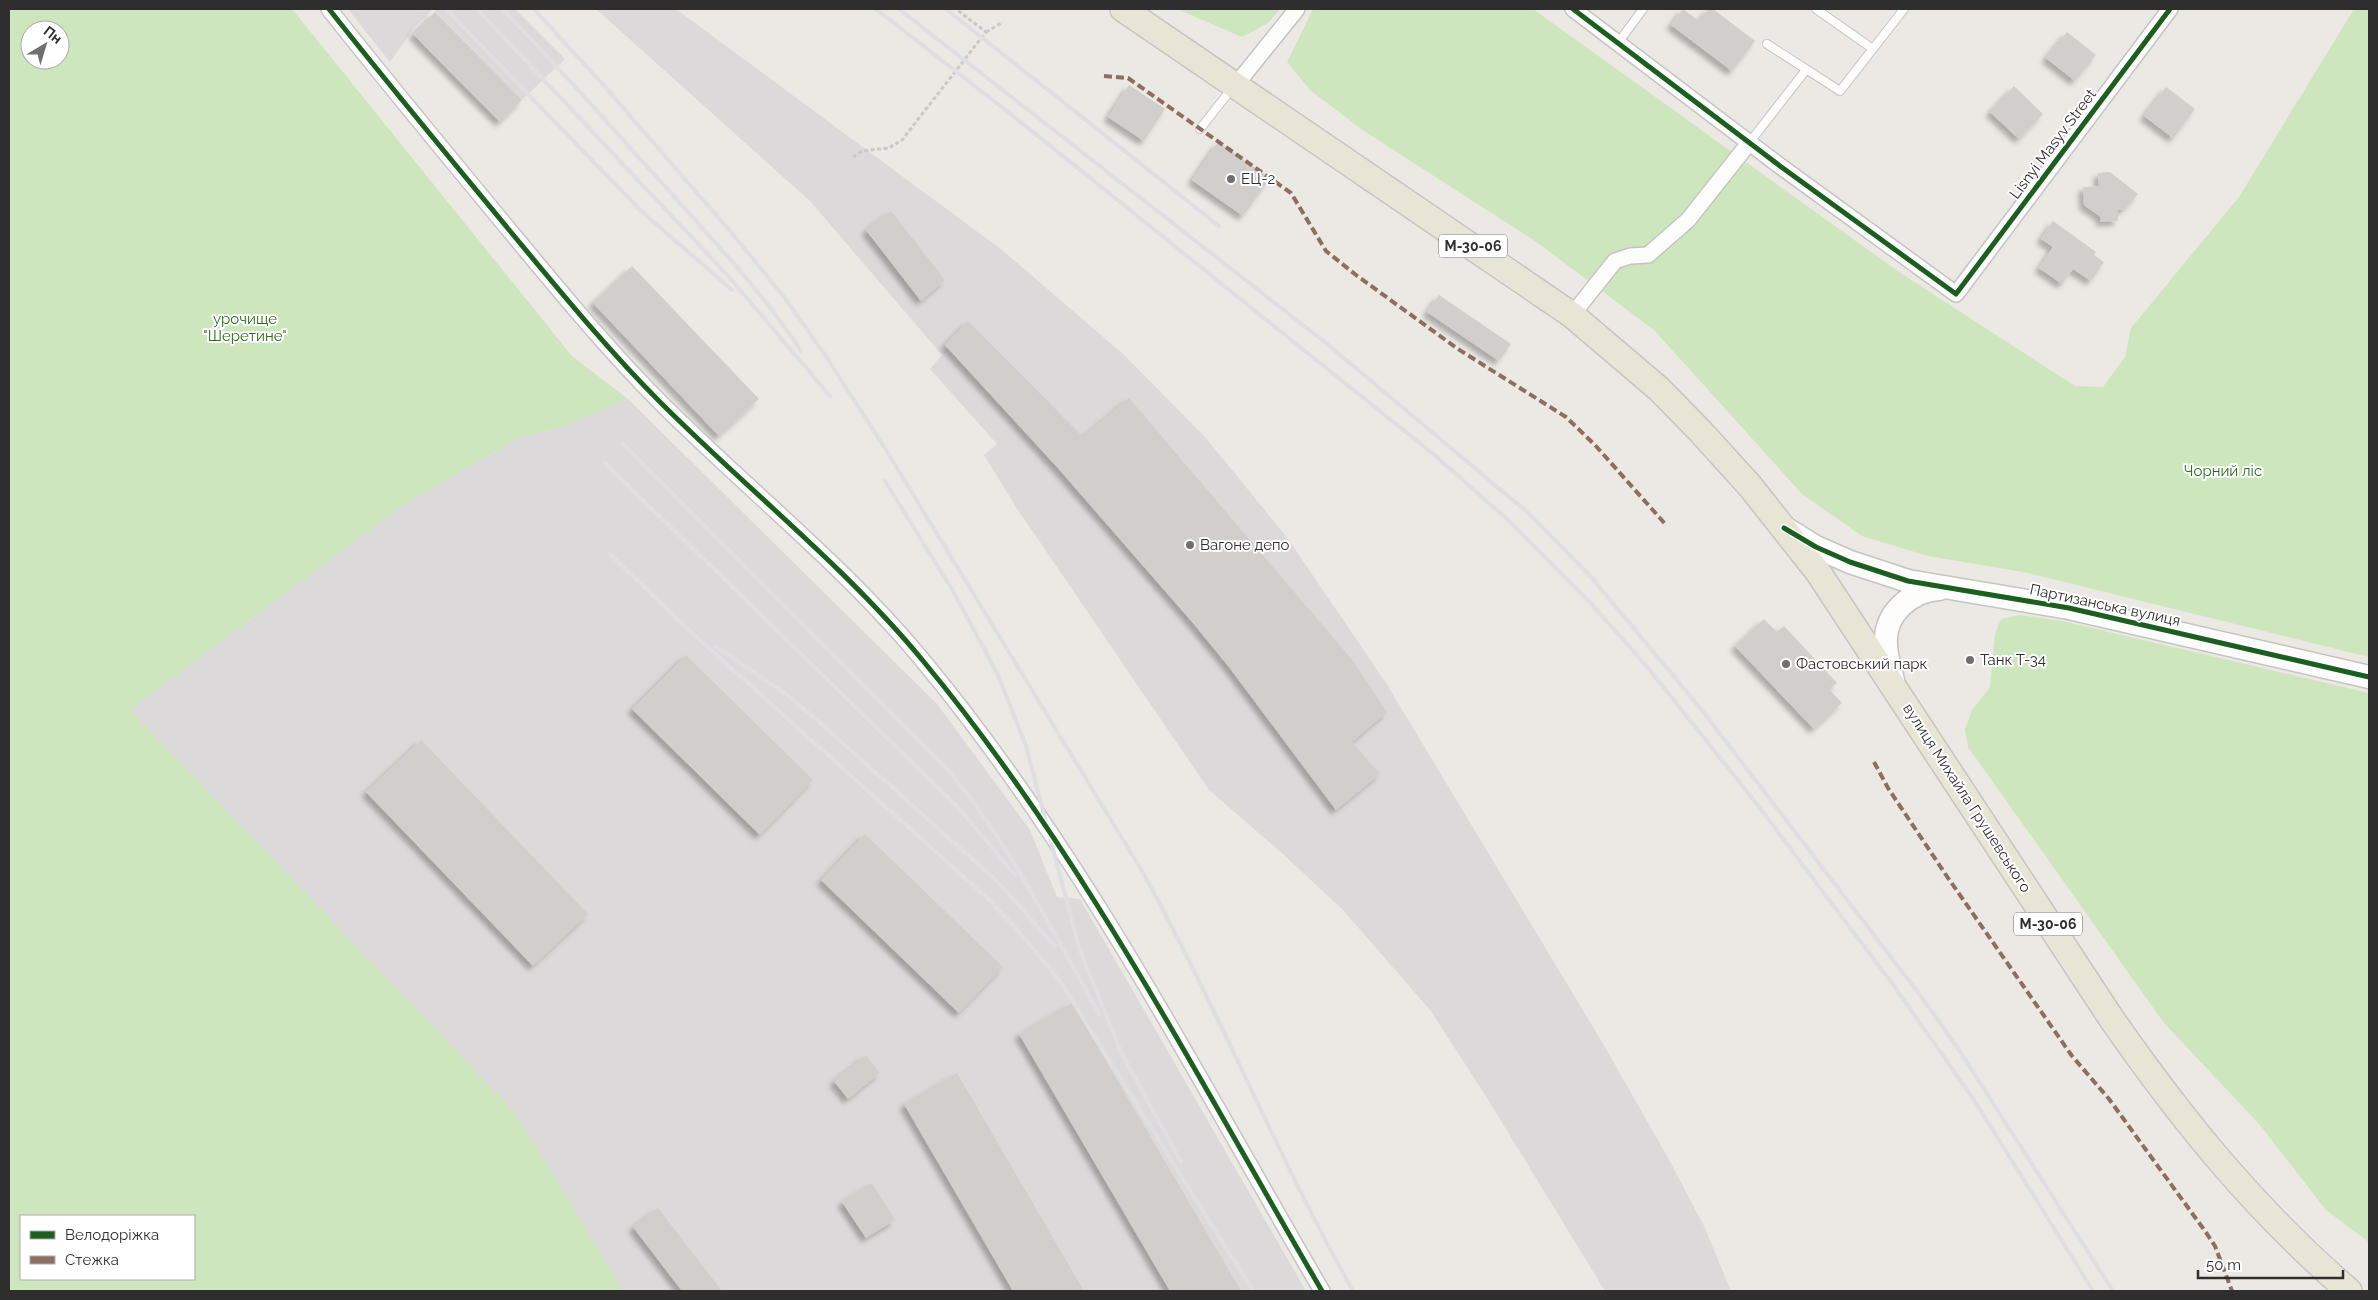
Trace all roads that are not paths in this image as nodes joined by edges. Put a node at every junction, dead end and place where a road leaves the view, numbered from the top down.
1 (329, 9) edge
2 (1123, 9) edge
3 (1297, 9) edge
4 (1573, 9) edge
5 (1642, 9) edge
6 (1816, 9) edge
7 (1904, 9) edge
8 (2170, 9) edge
9 (1618, 43) junction
10 (1767, 44) dead end
11 (1873, 49) junction
12 (1806, 70) junction
13 (1235, 86) junction
14 (1200, 129) dead end
15 (1749, 143) junction
16 (1572, 315) junction
17 (1784, 528) junction
18 (1952, 588) junction
19 (2369, 677) edge
20 (1894, 687) junction
21 (1322, 1291) edge
22 (2349, 1291) edge

1 - 21 street
2 - 13 main road, М-30-06
3 - 13 street
4 - 9 street
5 - 9 lane
6 - 11 lane
7 - 11 lane
8 - 15 street, Lisnyi Masyv Street
9 - 15 street
10 - 12 lane
11 - 12 lane
12 - 15 lane
13 - 14 lane
13 - 16 main road, М-30-06
15 - 16 street
16 - 17 main road, М-30-06
17 - 18 street, Партизанська вулиця
17 - 20 main road, вулиця Михайла Грушевського / М-30-06
18 - 19 street, Партизанська вулиця
18 - 20 street
20 - 22 main road, вулиця Михайла Грушевського / М-30-06

